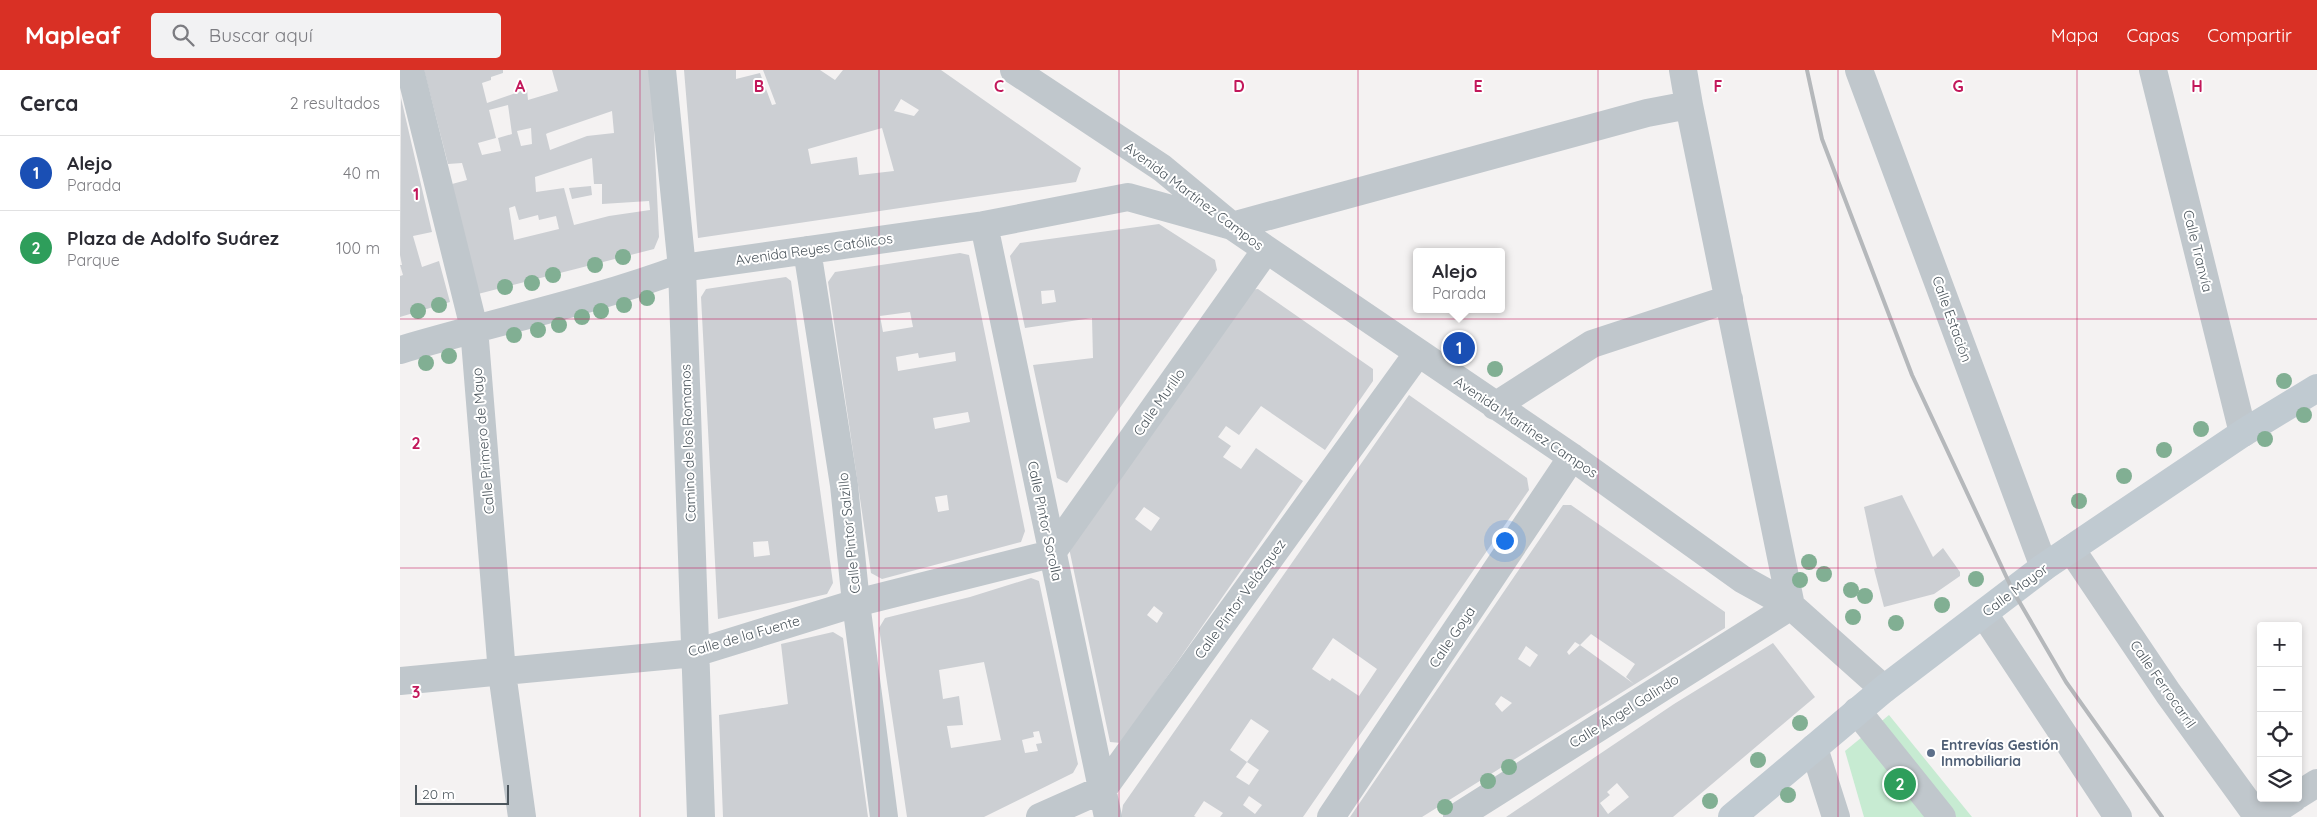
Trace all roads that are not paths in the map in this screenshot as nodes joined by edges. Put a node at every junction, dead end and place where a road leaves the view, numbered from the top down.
1 (410, 70) edge
2 (662, 70) edge
3 (1014, 70) edge
4 (1683, 70) edge
5 (1860, 70) edge
6 (2153, 70) edge
7 (1690, 105) junction
8 (984, 225) junction
9 (1232, 226) junction
10 (808, 250) junction
11 (1266, 250) junction
12 (682, 268) junction
13 (1730, 299) junction
14 (474, 328) junction
15 (400, 350) edge
16 (1418, 353) junction
17 (2317, 388) edge
18 (1495, 406) junction
19 (2244, 433) junction
20 (1572, 457) junction
21 (2071, 549) junction
22 (1051, 554) junction
23 (2044, 567) junction
24 (856, 603) junction
25 (1790, 606) junction
26 (1984, 614) junction
27 (695, 653) junction
28 (502, 673) junction
29 (400, 681) edge
30 (1884, 689) junction
31 (1857, 712) junction
32 (1814, 748) junction
33 (2317, 783) edge
34 (1103, 789) junction
35 (2302, 792) edge
36 (2288, 802) edge
37 (522, 817) edge
38 (701, 817) edge
39 (884, 817) edge
40 (1040, 817) edge
41 (1108, 817) edge
42 (1331, 817) edge
43 (1458, 817) edge
44 (1732, 817) edge
45 (1836, 817) edge
46 (1942, 817) edge
47 (2118, 817) edge
48 (2258, 817) edge
49 (2265, 817) edge

1 - 14 street, Calle Primero de Mayo
2 - 12 street, Camino de los Romanos
3 - 9 street, Avenida Martínez Campos
4 - 7 street
5 - 23 street, Calle Estación
6 - 19 street, Calle Tranvía
7 - 9 street
7 - 13 street
8 - 9 street, Avenida Reyes Católicos
8 - 10 street, Avenida Reyes Católicos
8 - 22 street, Calle Pintor Sorolla
9 - 11 street, Avenida Martínez Campos
10 - 12 street, Avenida Reyes Católicos
10 - 24 street, Calle Pintor Salzillo
11 - 16 street, Avenida Martínez Campos
11 - 22 street, Calle Murillo
12 - 14 street, Avenida Reyes Católicos
12 - 27 street, Camino de los Romanos
13 - 18 street
13 - 25 street
14 - 15 street, Avenida Reyes Católicos
14 - 28 street, Calle Primero de Mayo
16 - 18 street, Avenida Martínez Campos
16 - 34 street, Calle Pintor Velázquez
17 - 19 main road, Calle Mayor
18 - 20 street, Avenida Martínez Campos
19 - 21 main road, Calle Mayor
20 - 25 street, Avenida Martínez Campos
20 - 42 street, Calle Goya
21 - 23 main road, Calle Mayor
21 - 48 street, Calle Ferrocarril
22 - 24 street, Calle de la Fuente
22 - 34 street, Calle Pintor Sorolla
23 - 26 main road, Calle Mayor
24 - 27 street, Calle de la Fuente
24 - 39 street, Calle Pintor Salzillo
25 - 30 street, Avenida Martínez Campos
25 - 43 street, Calle Ángel Galindo
26 - 30 main road, Calle Mayor
26 - 47 street
27 - 28 street, Calle de la Fuente
27 - 38 street, Camino de los Romanos
28 - 29 street, Calle de la Fuente
28 - 37 street, Calle Primero de Mayo
30 - 31 main road, Calle Mayor
31 - 32 main road, Calle Mayor
31 - 46 street
32 - 44 main road, Calle Mayor
32 - 45 street
33 - 35 street
34 - 40 street
34 - 41 street, Calle Pintor Sorolla
36 - 49 street

